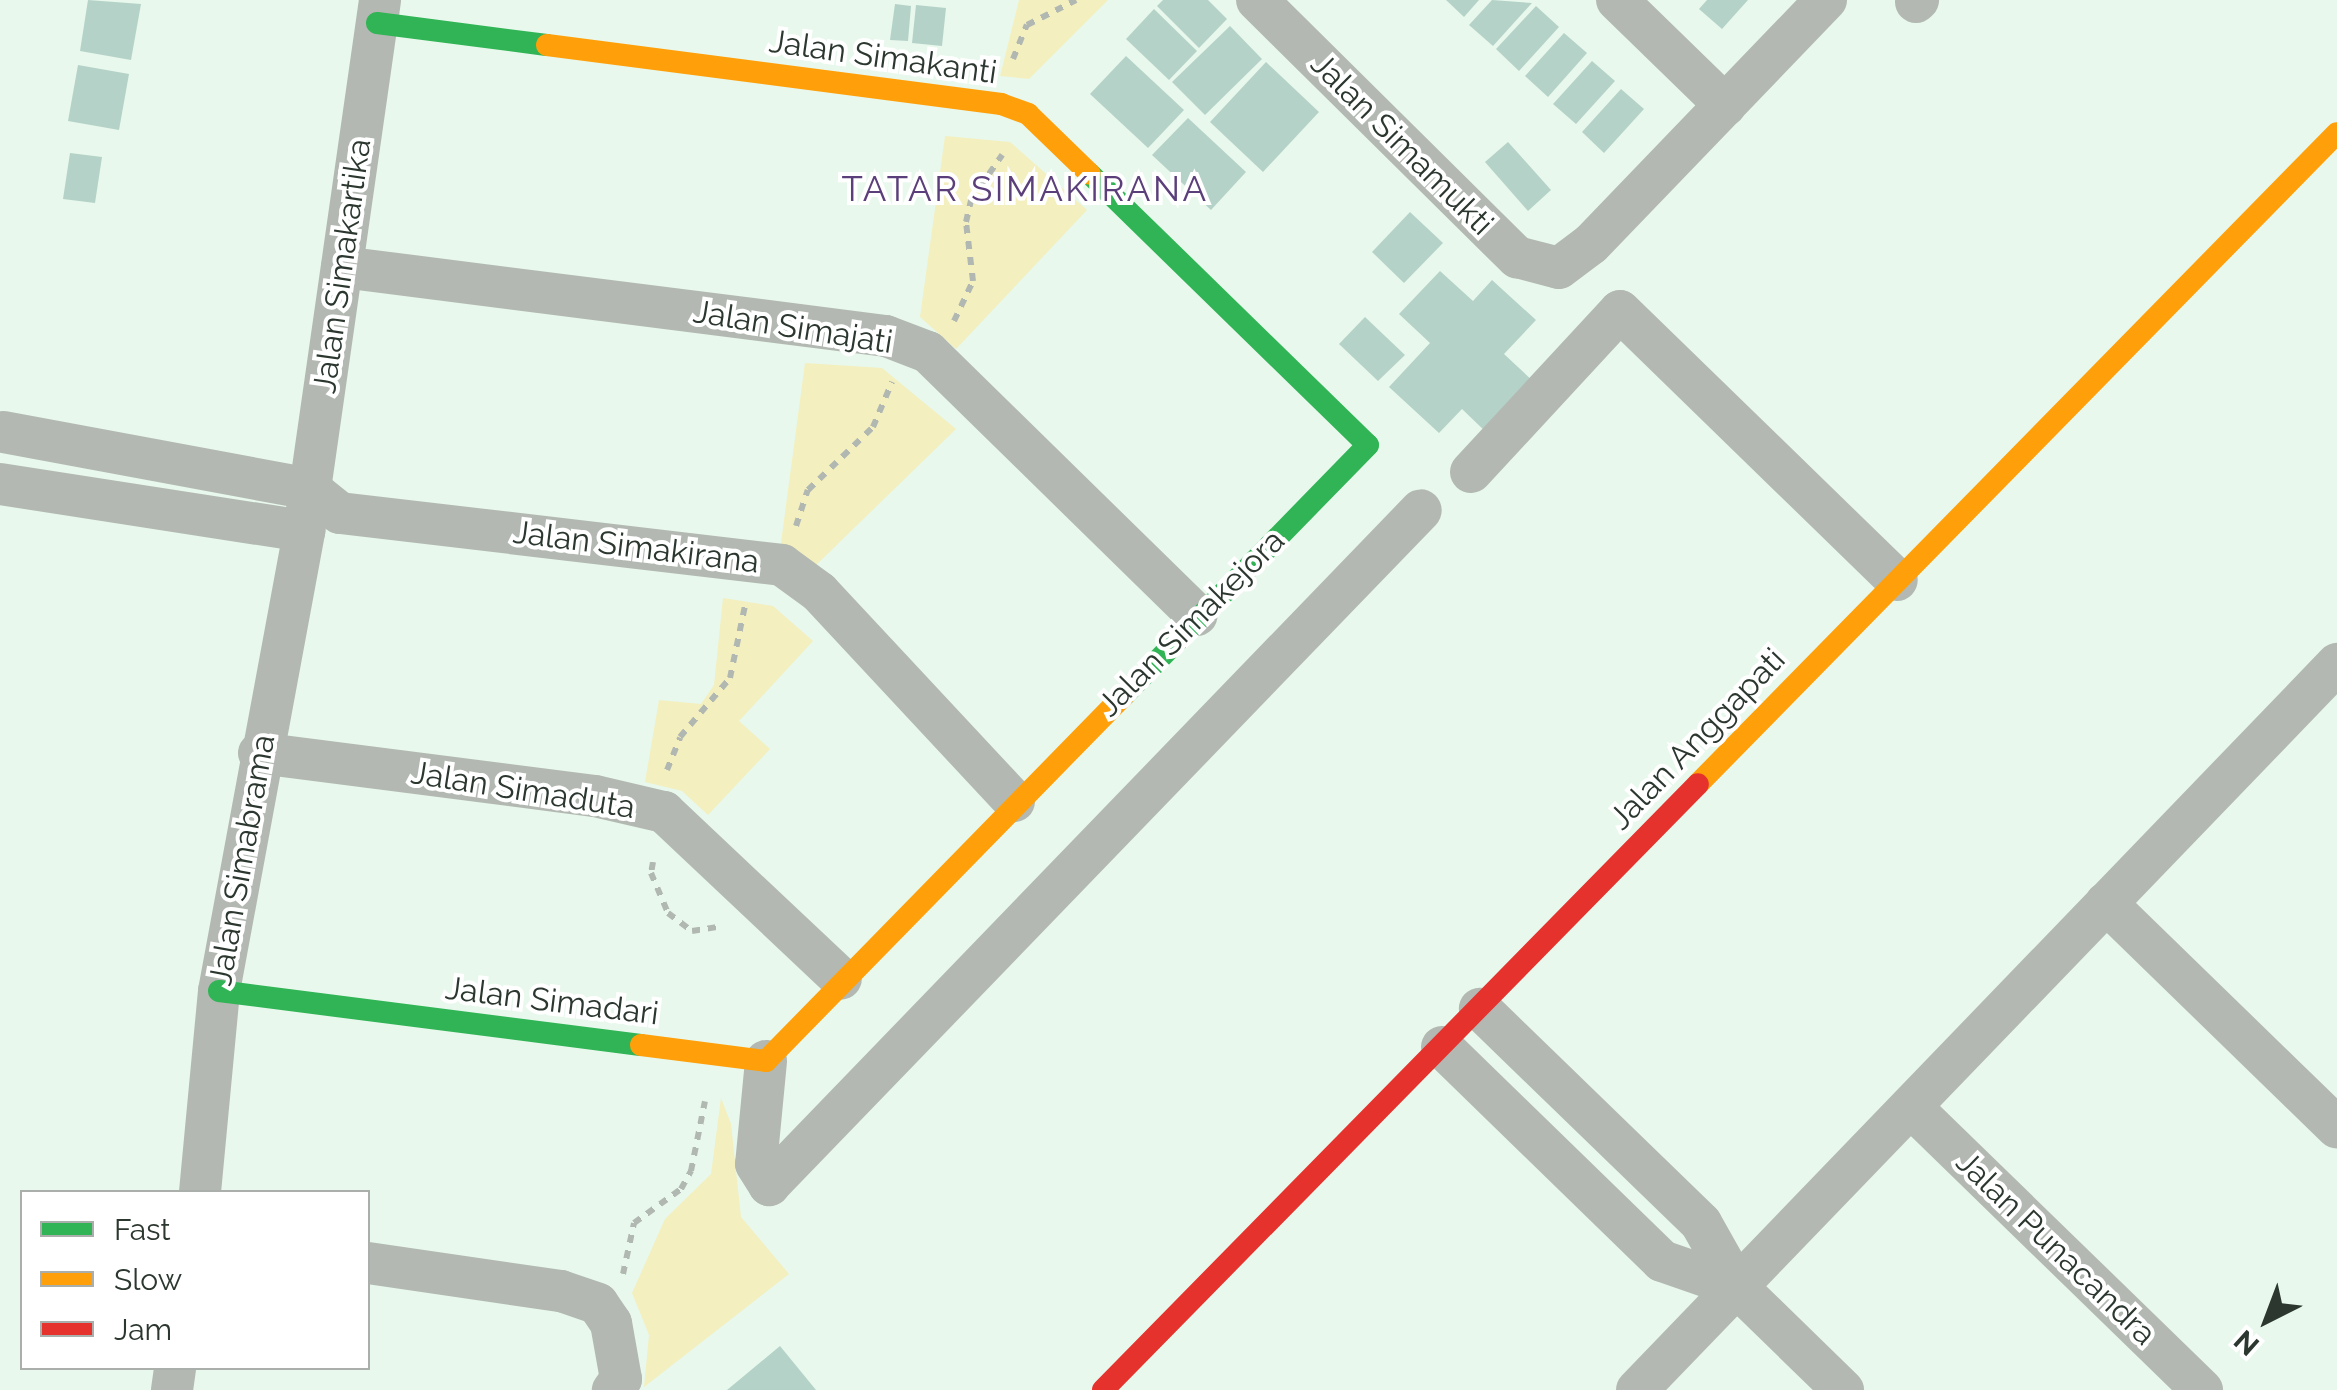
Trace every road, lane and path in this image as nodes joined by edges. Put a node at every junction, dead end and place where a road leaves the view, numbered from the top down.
1 (1076, 0) edge
2 (1257, 0) edge
3 (1617, 0) edge
4 (1826, 0) edge
5 (379, 12) edge
6 (1002, 104) junction
7 (1725, 105) junction
8 (2337, 133) edge
9 (342, 267) junction
10 (928, 352) junction
11 (1, 428) edge
12 (1368, 445) joint
13 (1471, 472) dead end
14 (0, 481) edge
15 (1421, 510) dead end
16 (318, 511) junction
17 (766, 562) junction
18 (1897, 580) junction
19 (1197, 615) junction
20 (2337, 664) edge
21 (259, 753) junction
22 (1014, 801) junction
23 (664, 812) junction
24 (2106, 902) junction
25 (772, 910) junction
26 (841, 979) junction
27 (219, 992) junction
28 (1480, 1008) junction
29 (1442, 1047) junction
30 (712, 1054) junction
31 (766, 1061) junction
32 (1910, 1106) junction
33 (2337, 1128) edge
34 (200, 1190) edge
35 (370, 1263) edge
36 (1737, 1287) junction
37 (598, 1304) junction
38 (613, 1390) edge
39 (1103, 1390) edge
40 (1637, 1390) edge
41 (1843, 1390) edge
42 (2202, 1390) edge

1 - 6 path
2 - 7 street, Jalan Simamukti
3 - 7 street
4 - 7 street
5 - 6 street, Jalan Simakanti
5 - 9 street, Jalan Simakartika
6 - 10 path
6 - 12 street, Jalan Simakanti
8 - 18 street, Jalan Anggapati
9 - 10 street, Jalan Simajati
9 - 16 street, Jalan Simakartika
10 - 17 path
10 - 19 street, Jalan Simajati
11 - 14 street
11 - 16 street
12 - 19 street, Jalan Simakejora
13 - 18 street
14 - 16 street
15 - 31 street
16 - 17 street, Jalan Simakirana
16 - 21 street, Jalan Simabrama
17 - 22 street, Jalan Simakirana
17 - 23 path
18 - 28 street, Jalan Anggapati
19 - 22 street, Jalan Simakejora
20 - 24 street
21 - 23 street, Jalan Simaduta
21 - 27 street, Jalan Simabrama
22 - 26 street, Jalan Simakejora
23 - 25 street, Jalan Simaduta
23 - 25 path
24 - 32 street
24 - 33 street
25 - 26 street, Jalan Simaduta
26 - 31 street
27 - 30 street, Jalan Simadari
27 - 34 street, Jalan Simabrama
28 - 29 street, Jalan Anggapati
28 - 36 street
29 - 36 street
29 - 39 street, Jalan Anggapati
30 - 31 street, Jalan Simadari
30 - 37 path
32 - 36 street
32 - 42 street, Jalan Punacandra
35 - 37 street
36 - 40 street
36 - 41 street
37 - 38 street

